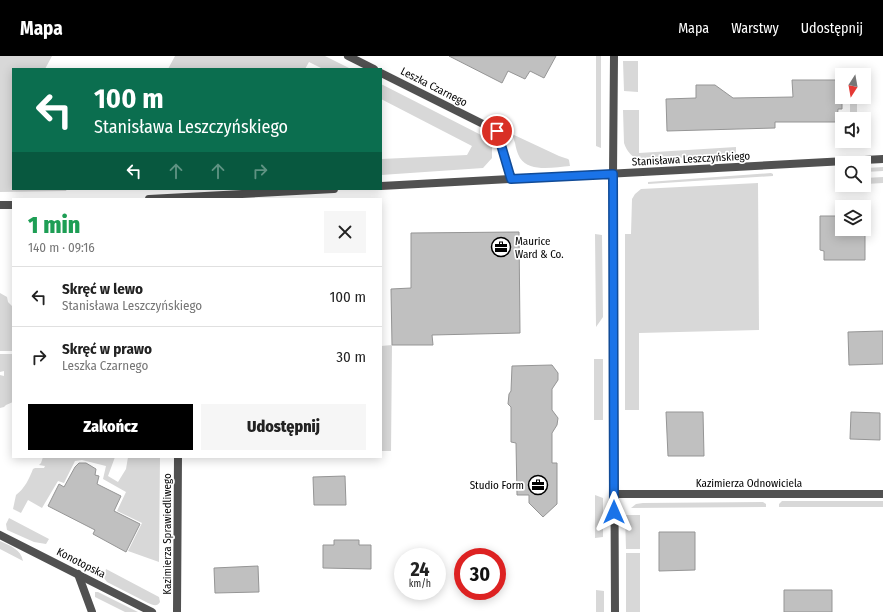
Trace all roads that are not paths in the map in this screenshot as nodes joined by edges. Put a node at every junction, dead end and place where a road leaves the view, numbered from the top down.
1 (348, 56) edge
2 (614, 56) edge
3 (372, 68) edge
4 (382, 74) edge
5 (883, 159) edge
6 (613, 174) junction
7 (511, 179) junction
8 (382, 186) edge
9 (317, 190) edge
10 (178, 198) edge
11 (0, 205) edge
12 (12, 205) edge
13 (178, 458) edge
14 (614, 494) junction
15 (883, 494) edge
16 (0, 535) edge
17 (78, 574) junction
18 (92, 612) edge
19 (152, 612) edge
20 (177, 612) edge
21 (615, 612) edge

1 - 3 street
2 - 6 street
4 - 7 street, Leszka Czarnego
5 - 6 street, Stanisława Leszczyńskiego
6 - 7 street, Stanisława Leszczyńskiego
6 - 14 street
7 - 8 street, Stanisława Leszczyńskiego
9 - 10 street
11 - 12 street
13 - 20 street, Kazimierza Sprawiedliwego
14 - 15 street, Kazimierza Odnowiciela
14 - 21 street
16 - 17 street, Konotopska
17 - 18 street
17 - 19 street, Konotopska

